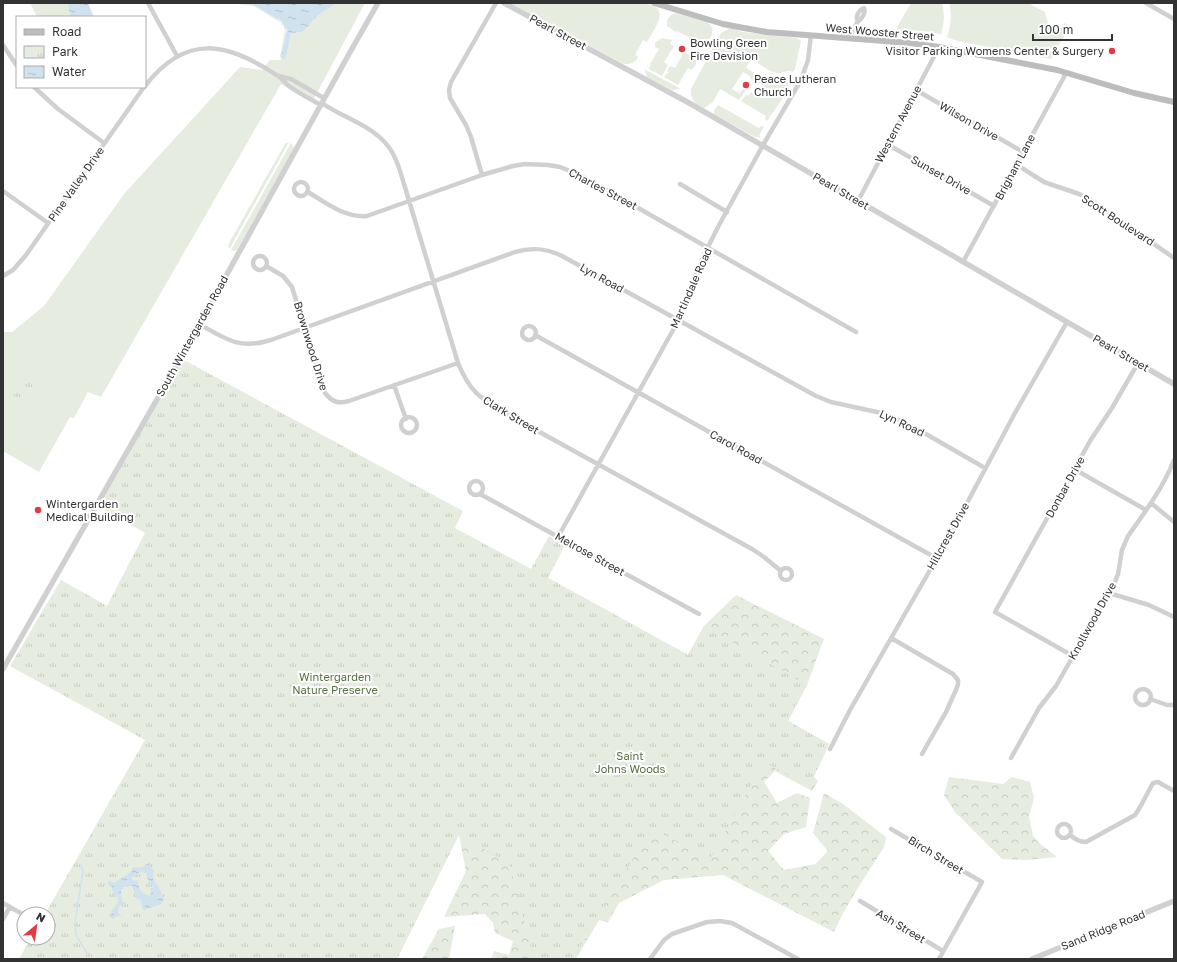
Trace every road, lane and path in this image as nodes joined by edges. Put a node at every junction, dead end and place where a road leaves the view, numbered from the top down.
1 (148, 3) edge
2 (378, 3) edge
3 (496, 3) edge
4 (504, 3) edge
5 (654, 3) edge
6 (867, 3) edge
7 (1146, 3) edge
8 (1174, 19) edge
9 (811, 35) junction
10 (848, 38) junction
11 (3, 45) edge
12 (939, 47) junction
13 (176, 56) junction
14 (16, 64) edge
15 (1065, 72) junction
16 (279, 76) junction
17 (146, 85) edge
18 (35, 88) edge
19 (144, 88) edge
20 (916, 90) junction
21 (322, 102) junction
22 (1174, 102) edge
23 (104, 143) junction
24 (887, 144) junction
25 (763, 146) junction
26 (1023, 152) junction
27 (1017, 165) junction
28 (482, 175) junction
29 (680, 184) dead end
30 (3, 191) edge
31 (308, 192) dead end
32 (409, 201) junction
33 (858, 201) junction
34 (994, 206) junction
35 (727, 212) junction
36 (48, 223) junction
37 (708, 247) junction
38 (1174, 258) edge
39 (963, 262) junction
40 (266, 266) dead end
41 (3, 276) edge
42 (433, 281) junction
43 (678, 321) junction
44 (1067, 322) junction
45 (199, 324) junction
46 (306, 328) junction
47 (856, 332) dead end
48 (535, 335) dead end
49 (458, 363) junction
50 (1138, 363) junction
51 (1174, 384) edge
52 (394, 385) junction
53 (638, 393) junction
54 (406, 419) dead end
55 (1174, 460) edge
56 (598, 465) junction
57 (985, 468) junction
58 (1074, 469) junction
59 (480, 494) dead end
60 (1151, 503) junction
61 (1146, 510) junction
62 (1174, 522) edge
63 (558, 537) junction
64 (936, 558) junction
65 (781, 570) dead end
66 (1109, 593) junction
67 (699, 614) dead end
68 (1174, 618) edge
69 (891, 638) junction
70 (1073, 656) junction
71 (3, 669) edge
72 (1150, 699) dead end
73 (1174, 705) edge
74 (830, 749) dead end
75 (922, 754) dead end
76 (1011, 758) dead end
77 (1174, 791) edge
78 (891, 829) dead end
79 (1070, 835) dead end
80 (860, 901) dead end
81 (1174, 901) edge
82 (3, 903) edge
83 (10, 907) junction
84 (16, 910) edge
85 (3, 919) edge
86 (943, 951) junction
87 (650, 959) edge
88 (798, 959) edge
89 (939, 959) edge
90 (1032, 959) edge

1 - 13 street
2 - 21 street, South Wintergarden Road
3 - 28 street
4 - 25 street, Pearl Street
5 - 9 main road, West Wooster Street
6 - 10 street
7 - 8 street
9 - 10 main road, West Wooster Street
9 - 25 street, Martindale Road
10 - 12 main road, West Wooster Street
11 - 14 street
12 - 15 main road, West Wooster Street
12 - 20 street, Western Avenue
13 - 16 street, Pine Valley Drive
13 - 17 street, Pine Valley Drive
15 - 22 main road, West Wooster Street
15 - 26 street, Brigham Lane
16 - 21 street, Pine Valley Drive
16 - 21 street, Pine Valley Drive
18 - 23 street
19 - 23 street, Pine Valley Drive
20 - 24 street, Western Avenue
20 - 26 street, Wilson Drive
21 - 32 street, Clark Street
21 - 45 street, South Wintergarden Road
23 - 36 street, Pine Valley Drive
24 - 33 street, Western Avenue
24 - 34 street, Sunset Drive
25 - 33 street, Pearl Street
25 - 35 street, Martindale Road
26 - 27 street, Brigham Lane
27 - 34 street, Brigham Lane
27 - 38 street, Scott Boulevard
28 - 32 street, Charles Street
28 - 37 street, Charles Street
29 - 35 street
30 - 36 street
31 - 32 street, Charles Street
32 - 42 street, Clark Street
33 - 39 street, Pearl Street
34 - 39 street, Brigham Lane
35 - 37 street, Martindale Road
36 - 41 street, Pine Valley Drive
37 - 43 street, Martindale Road
37 - 47 street, Charles Street
39 - 44 street, Pearl Street
40 - 46 street, Brownwood Drive
42 - 43 street, Lyn Road
42 - 46 street, Lyn Road
42 - 49 street, Clark Street
43 - 53 street, Martindale Road
43 - 57 street, Lyn Road
44 - 50 street, Pearl Street
44 - 57 street, Hillcrest Drive
45 - 46 street, Lyn Road
45 - 71 street, South Wintergarden Road
46 - 52 street, Brownwood Drive
48 - 53 street, Carol Road
49 - 52 street, Brownwood Drive
49 - 56 street, Clark Street
50 - 51 street, Pearl Street
50 - 58 street, Donbar Drive
52 - 54 street
53 - 56 street, Martindale Road
53 - 64 street, Carol Road
55 - 60 street, Knollwood Drive
56 - 63 street, Martindale Road
56 - 65 street, Clark Street
57 - 64 street, Hillcrest Drive
58 - 61 street
58 - 70 street, Donbar Drive
59 - 63 street, Melrose Street
60 - 61 street, Knollwood Drive
60 - 62 street
61 - 66 street, Knollwood Drive
63 - 67 street, Melrose Street
64 - 69 street, Hillcrest Drive
66 - 68 street
66 - 70 street, Knollwood Drive
69 - 74 street, Hillcrest Drive
69 - 75 street
70 - 76 street, Knollwood Drive
72 - 73 street
77 - 79 street
78 - 86 street, Birch Street
80 - 86 street, Ash Street
81 - 90 street, Sand Ridge Road
82 - 83 street
83 - 84 street
83 - 85 street
86 - 89 street
87 - 88 street

